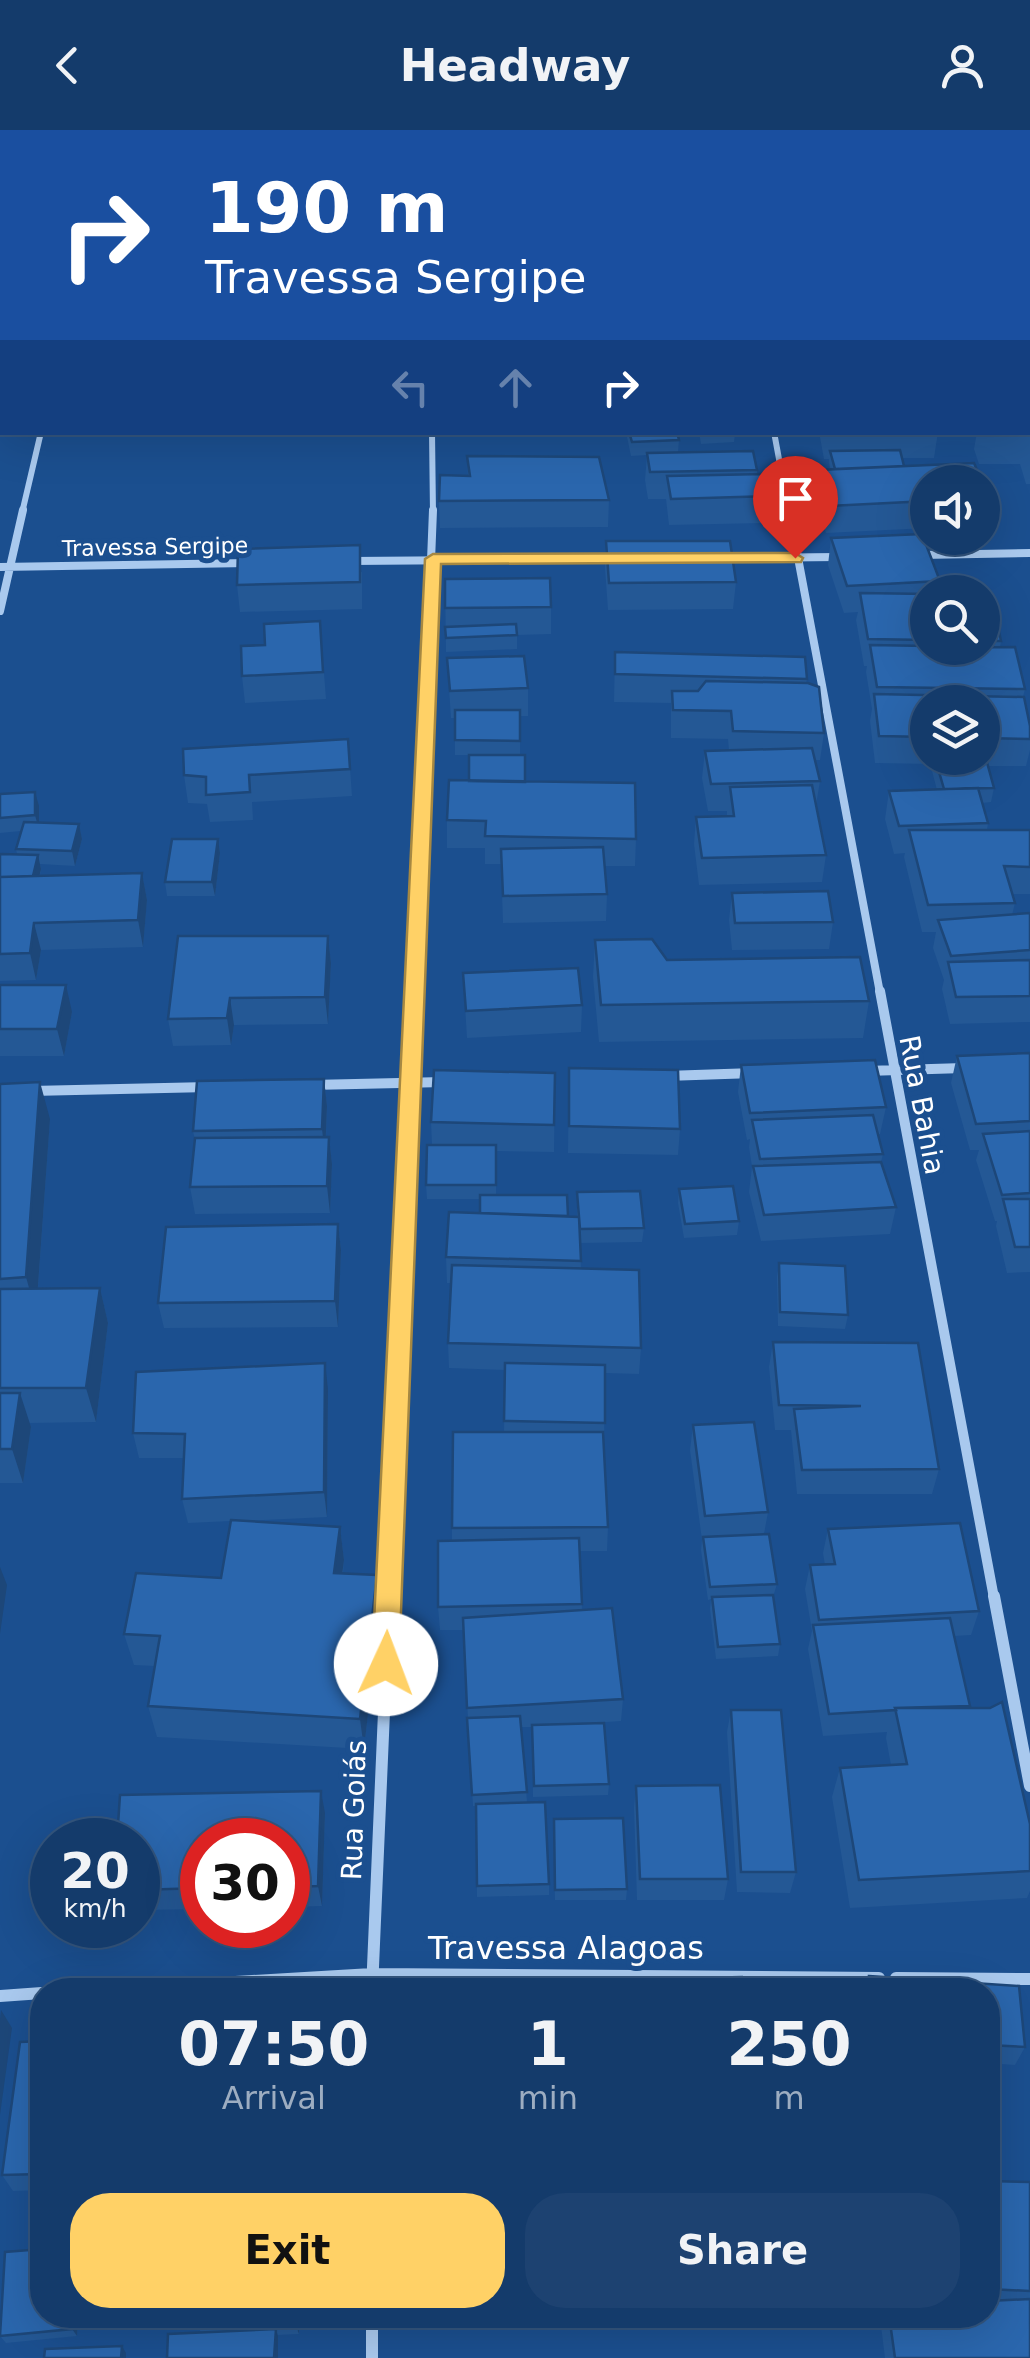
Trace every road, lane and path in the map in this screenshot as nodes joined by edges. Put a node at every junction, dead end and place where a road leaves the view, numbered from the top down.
1 (40, 435) edge
2 (432, 435) edge
3 (774, 435) edge
4 (1030, 553) edge
5 (1000, 554) edge
6 (854, 557) edge
7 (718, 558) edge
8 (795, 558) junction
9 (433, 559) junction
10 (623, 559) edge
11 (337, 561) edge
12 (260, 562) edge
13 (5, 567) edge
14 (0, 611) edge
15 (971, 1068) edge
16 (892, 1070) junction
17 (854, 1071) edge
18 (758, 1073) edge
19 (661, 1076) edge
20 (449, 1081) edge
21 (410, 1082) junction
22 (293, 1085) edge
23 (215, 1087) edge
24 (20, 1092) edge
25 (1030, 1786) edge
26 (372, 1974) junction
27 (304, 1978) edge
28 (372, 1978) edge
29 (898, 1978) edge
30 (1000, 1979) edge
31 (1030, 1979) edge
32 (30, 1995) edge
33 (0, 1996) edge
34 (372, 2328) edge
35 (372, 2358) edge

1 - 13 street
2 - 9 street, Rua Goiás
3 - 8 street, Rua Bahia
4 - 5 street
6 - 8 street
7 - 8 street
8 - 16 street, Rua Bahia
9 - 10 street
9 - 11 street
9 - 21 street, Rua Goiás
12 - 13 street, Travessa Sergipe
13 - 14 street
15 - 16 street
16 - 17 street
16 - 25 street, Rua Bahia
18 - 19 street
20 - 21 street
21 - 22 street
21 - 26 street, Rua Goiás
23 - 24 street
26 - 27 street, Travessa Alagoas
26 - 28 street, Rua Goiás
26 - 29 street, Travessa Alagoas
30 - 31 street, Travessa Alagoas
32 - 33 street
34 - 35 street

